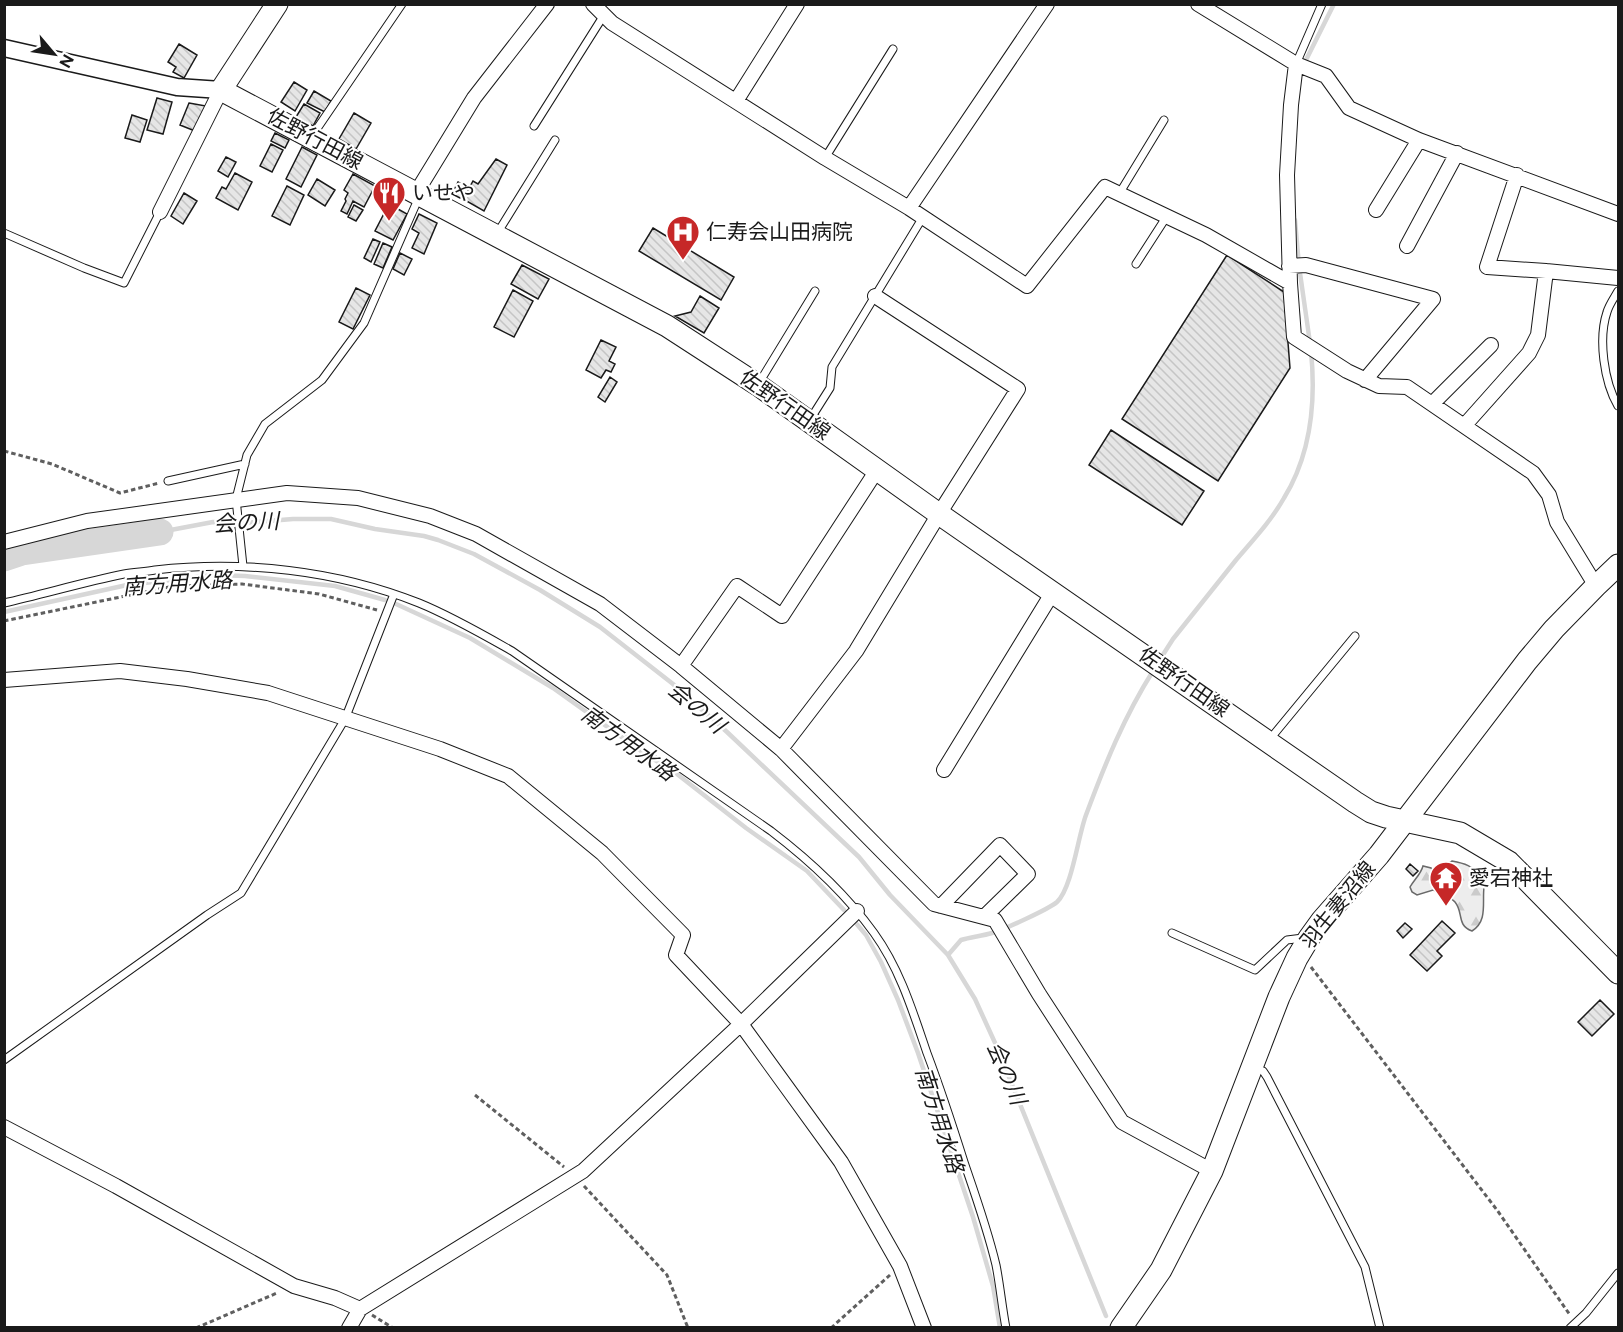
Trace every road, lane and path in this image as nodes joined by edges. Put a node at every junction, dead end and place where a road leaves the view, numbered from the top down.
1 (278, 4) edge
2 (402, 4) edge
3 (547, 4) edge
4 (593, 4) edge
5 (797, 4) edge
6 (1047, 4) edge
7 (1198, 4) edge
8 (1322, 4) edge
9 (604, 15) junction
10 (4, 48) edge
11 (893, 49) dead end
12 (1297, 64) junction
13 (221, 90) junction
14 (736, 101) junction
15 (1164, 120) dead end
16 (534, 126) dead end
17 (311, 137) junction
18 (555, 140) dead end
19 (1419, 140) junction
20 (1457, 153) junction
21 (825, 158) junction
22 (1517, 176) junction
23 (418, 194) junction
24 (1119, 194) junction
25 (909, 208) junction
26 (1376, 210) dead end
27 (160, 212) joint
28 (1618, 214) edge
29 (1167, 216) junction
30 (923, 217) junction
31 (4, 232) edge
32 (496, 236) junction
33 (1407, 246) dead end
34 (1136, 264) dead end
35 (1289, 267) junction
36 (1546, 271) junction
37 (1618, 278) edge
38 (1290, 283) junction
39 (815, 291) dead end
40 (1618, 291) edge
41 (875, 296) junction
42 (1491, 345) dead end
43 (1365, 380) junction
44 (758, 385) junction
45 (1432, 404) junction
46 (1618, 406) edge
47 (808, 421) junction
48 (1464, 426) junction
49 (4, 451) edge
50 (245, 464) junction
51 (877, 470) junction
52 (168, 481) joint
53 (236, 499) junction
54 (939, 514) junction
55 (4, 542) edge
56 (243, 566) junction
57 (1618, 566) edge
58 (1596, 585) junction
59 (1053, 592) junction
60 (394, 594) junction
61 (4, 603) edge
62 (387, 613) junction
63 (4, 621) edge
64 (1355, 636) dead end
65 (681, 666) junction
66 (4, 680) edge
67 (345, 719) junction
68 (1268, 741) junction
69 (781, 749) junction
70 (944, 770) dead end
71 (1405, 821) junction
72 (940, 906) junction
73 (857, 911) junction
74 (984, 917) junction
75 (1172, 933) dead end
76 (1309, 938) junction
77 (1297, 958) junction
78 (1618, 973) edge
79 (741, 1024) junction
80 (4, 1060) edge
81 (1251, 1067) junction
82 (475, 1095) dead end
83 (4, 1127) edge
84 (1212, 1171) junction
85 (575, 1176) junction
86 (900, 1266) junction
87 (1618, 1273) edge
88 (294, 1286) junction
89 (360, 1309) junction
90 (1573, 1325) edge
91 (196, 1328) edge
92 (349, 1328) edge
93 (393, 1328) edge
94 (688, 1328) edge
95 (831, 1328) edge
96 (924, 1328) edge
97 (1005, 1328) edge
98 (1121, 1328) edge
99 (1380, 1328) edge

1 - 13 main road
2 - 17 lane
3 - 23 street
4 - 9 street
5 - 14 street
6 - 25 street
7 - 12 street
8 - 12 lane
9 - 14 street
9 - 16 lane
10 - 13 street
11 - 21 lane
12 - 19 street
12 - 35 street
13 - 17 main road, 佐野行田線
13 - 27 street
14 - 21 street
15 - 24 lane
17 - 23 main road, 佐野行田線
18 - 32 lane
19 - 20 street
19 - 26 street
20 - 22 street
20 - 33 street
21 - 25 street
22 - 28 street
22 - 36 street
23 - 32 main road, 佐野行田線
23 - 50 lane
24 - 29 street
24 - 30 street
25 - 30 street
27 - 31 lane
29 - 34 lane
29 - 38 street
30 - 41 lane
32 - 44 main road, 佐野行田線
35 - 38 street
35 - 43 street
36 - 37 street
36 - 48 street
38 - 43 street
39 - 44 lane
40 - 46 lane
41 - 47 lane
41 - 54 street
42 - 45 street
43 - 45 street
44 - 47 main road, 佐野行田線
45 - 48 street
47 - 51 main road, 佐野行田線
48 - 58 street
49 - 52 path
50 - 52 lane
50 - 53 lane
51 - 54 main road, 佐野行田線
51 - 65 street
53 - 55 street
53 - 56 lane
53 - 65 street
54 - 59 main road, 佐野行田線
54 - 69 street
56 - 60 lane
56 - 61 lane
57 - 58 main road, 羽生妻沼線
58 - 71 main road, 羽生妻沼線
59 - 68 main road, 佐野行田線
59 - 70 street
60 - 62 lane
60 - 73 lane
62 - 63 path
62 - 67 lane
64 - 68 lane
65 - 69 street
66 - 67 street
67 - 79 street
67 - 80 lane
68 - 71 main road, 佐野行田線
69 - 72 street
71 - 76 main road, 羽生妻沼線
71 - 78 main road, 佐野行田線
72 - 74 street
72 - 74 street
73 - 79 street
73 - 97 lane
74 - 84 street
75 - 76 lane
76 - 77 main road, 羽生妻沼線
77 - 81 main road, 羽生妻沼線
77 - 90 path
79 - 85 street
79 - 86 street
81 - 84 main road, 羽生妻沼線
81 - 99 lane
82 - 85 path
83 - 88 street
84 - 98 main road, 羽生妻沼線
85 - 89 street
85 - 94 path
86 - 95 path
86 - 96 street
87 - 90 lane
88 - 89 street
88 - 91 path
89 - 92 street
89 - 93 path

